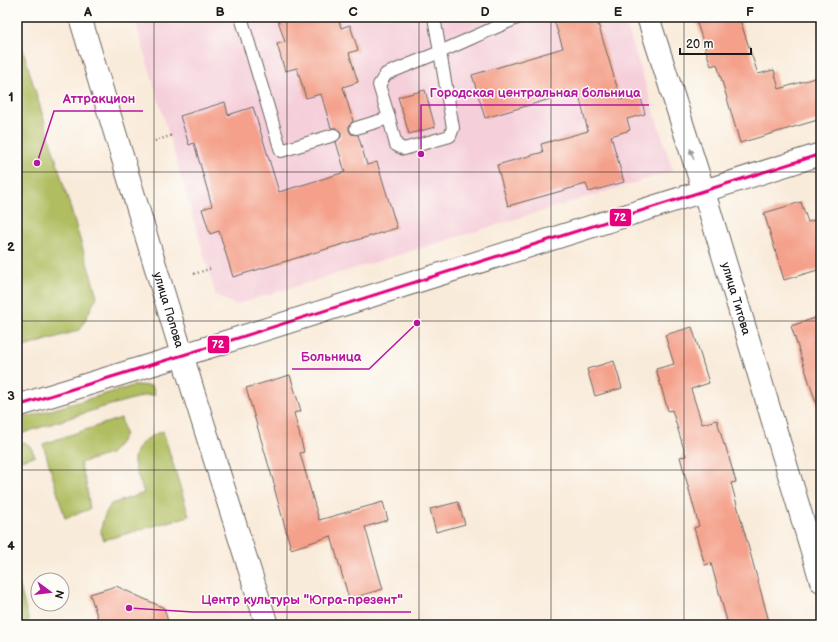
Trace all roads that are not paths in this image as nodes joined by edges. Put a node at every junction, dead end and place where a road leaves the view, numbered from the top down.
1 (80, 17) edge
2 (241, 17) edge
3 (434, 17) edge
4 (519, 17) edge
5 (648, 17) edge
6 (440, 52) junction
7 (388, 118) junction
8 (356, 128) dead end
9 (334, 135) dead end
10 (821, 154) edge
11 (704, 192) junction
12 (182, 355) junction
13 (17, 406) edge
14 (821, 581) edge
15 (267, 625) edge

1 - 12 street, улица Попова
2 - 9 lane
3 - 6 lane
4 - 6 lane
11 -> 5 street, улица Титова
6 - 7 lane
6 - 7 lane
7 - 8 lane
10 - 11 street
11 - 12 street
11 - 14 street, улица Титова
12 - 13 street
12 - 15 street, улица Попова

